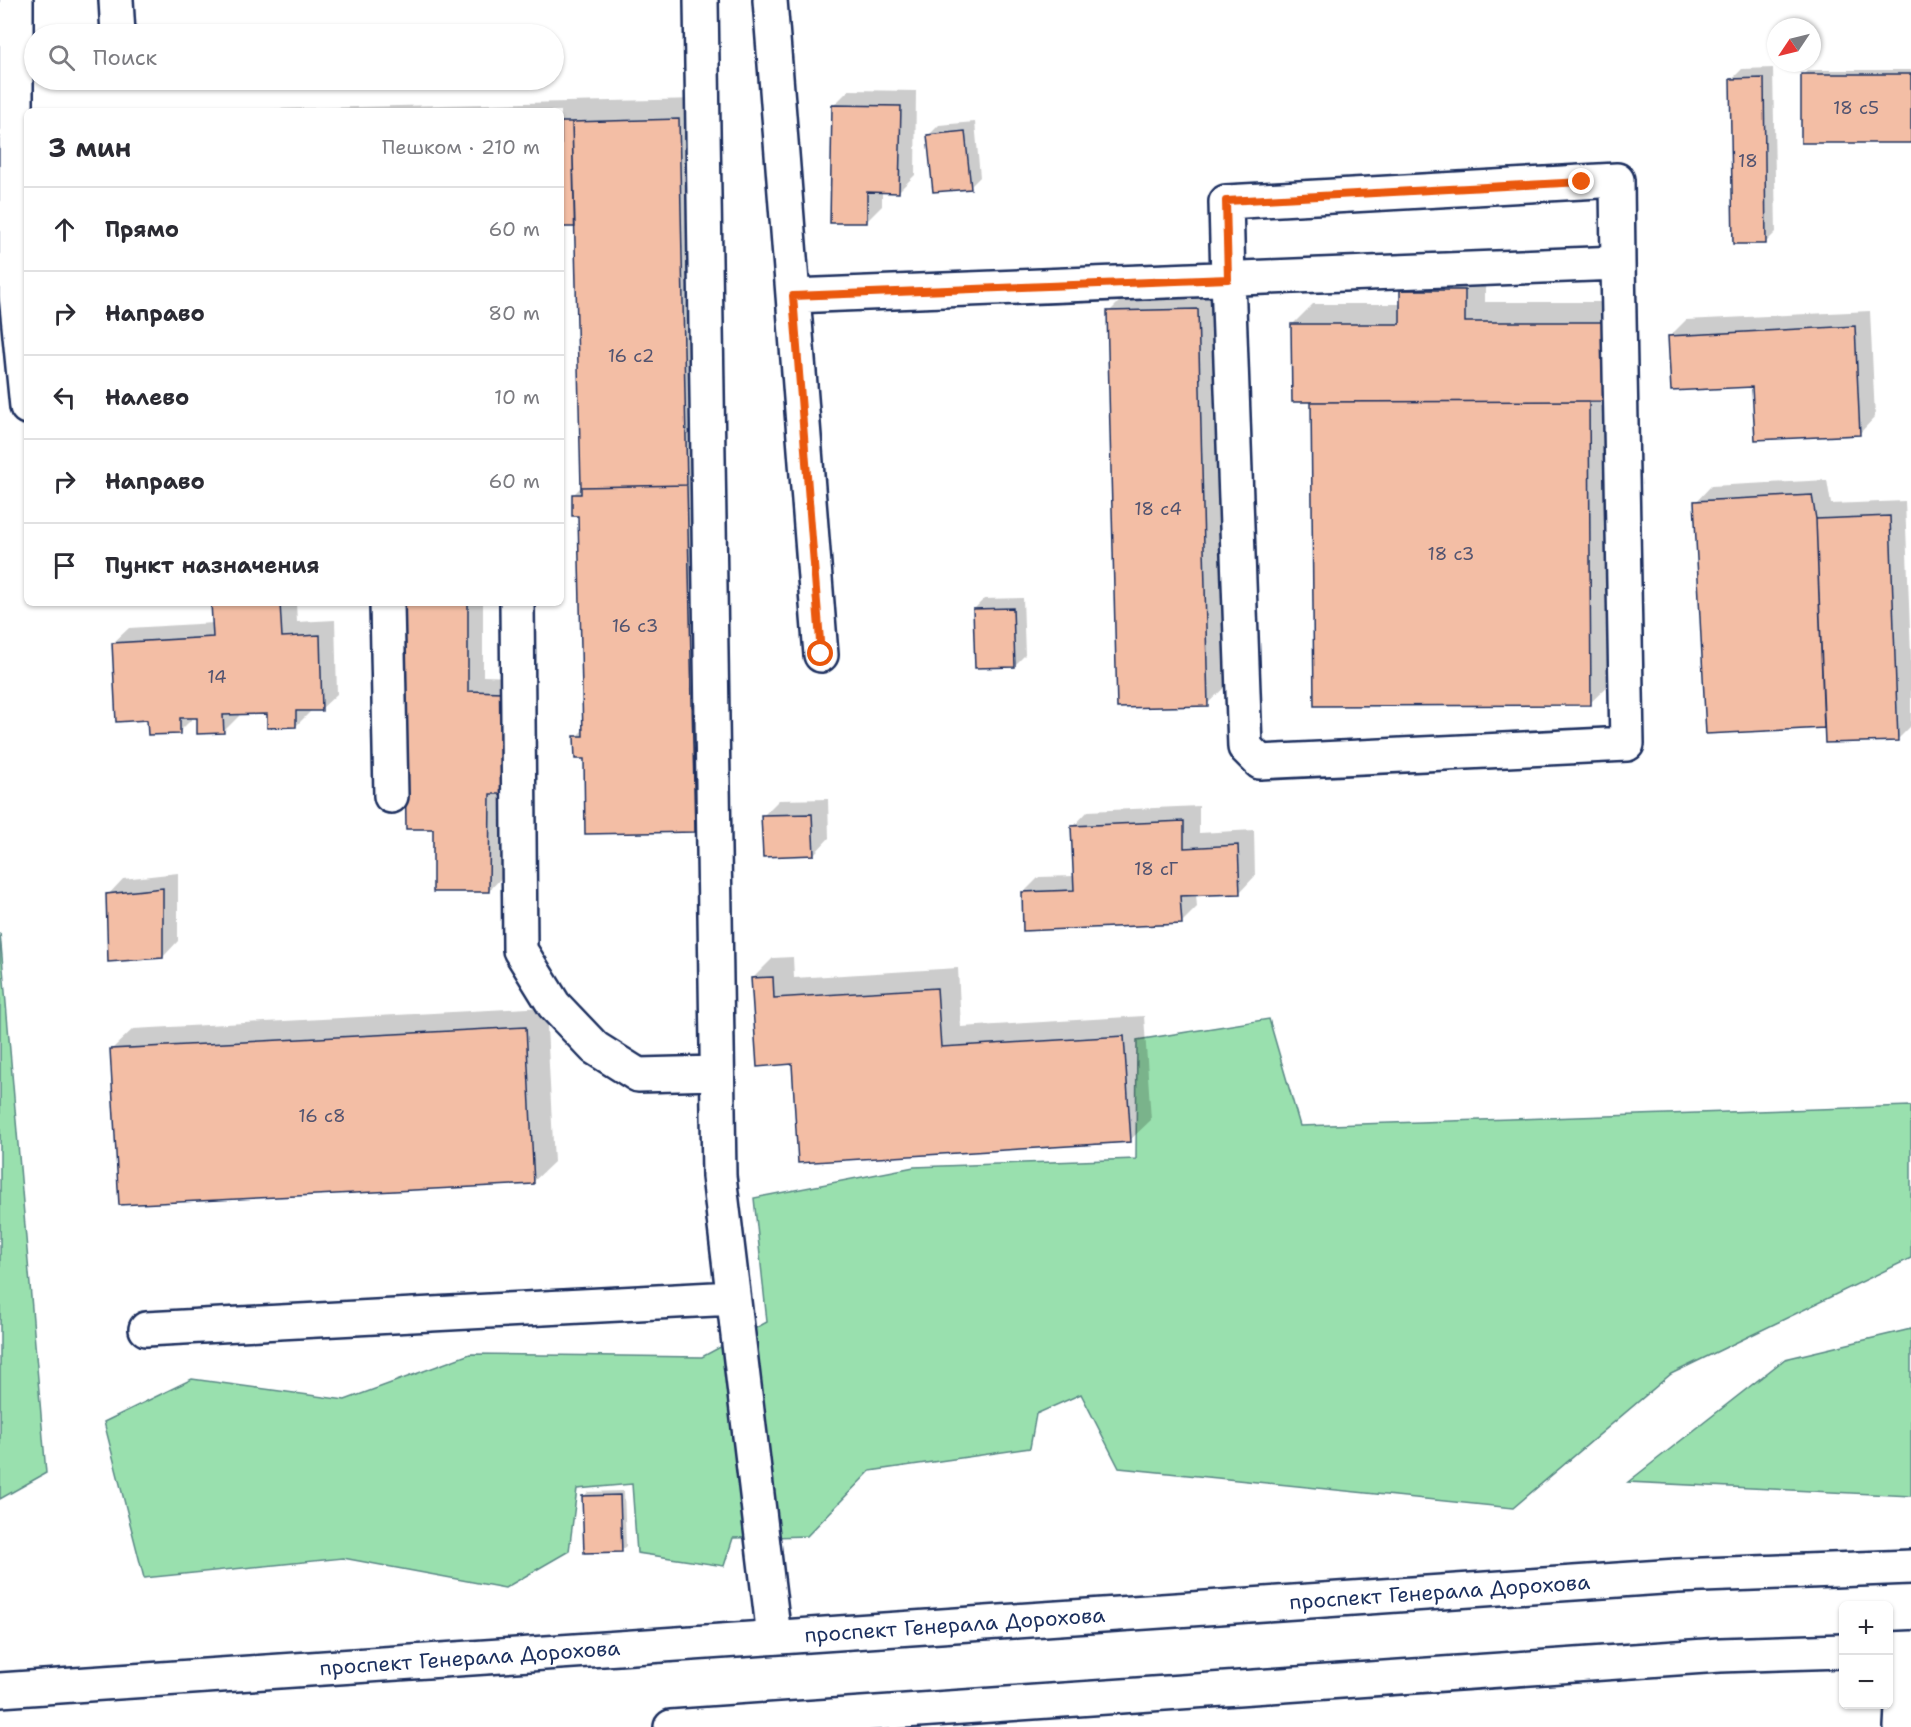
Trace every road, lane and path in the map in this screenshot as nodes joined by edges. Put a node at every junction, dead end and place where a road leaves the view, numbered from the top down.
1 (16, 0) edge
2 (116, 0) edge
3 (701, 0) edge
4 (770, 0) edge
5 (117, 24) edge
6 (1618, 263) junction
7 (1228, 279) junction
8 (21, 295) edge
9 (793, 296) junction
10 (24, 351) edge
11 (387, 606) edge
12 (517, 606) edge
13 (821, 654) dead end
14 (391, 796) dead end
15 (717, 1073) junction
16 (733, 1298) junction
17 (146, 1329) dead end
18 (1911, 1567) edge
19 (774, 1637) junction
20 (1902, 1649) edge
21 (1839, 1651) edge
22 (0, 1690) edge
23 (671, 1727) edge
24 (1901, 1727) edge

1 - 8 main road
2 - 5 main road
3 - 15 main road
4 - 9 main road
6 - 7 main road
6 - 7 main road
6 - 7 main road
7 - 9 main road
8 - 10 main road
9 - 13 main road
11 - 14 main road
12 - 15 main road
15 - 16 main road
16 - 17 main road
16 - 19 main road
18 - 19 main road, проспект Генерала Дорохова
19 - 22 main road, проспект Генерала Дорохова
20 - 24 main road
21 - 23 main road

